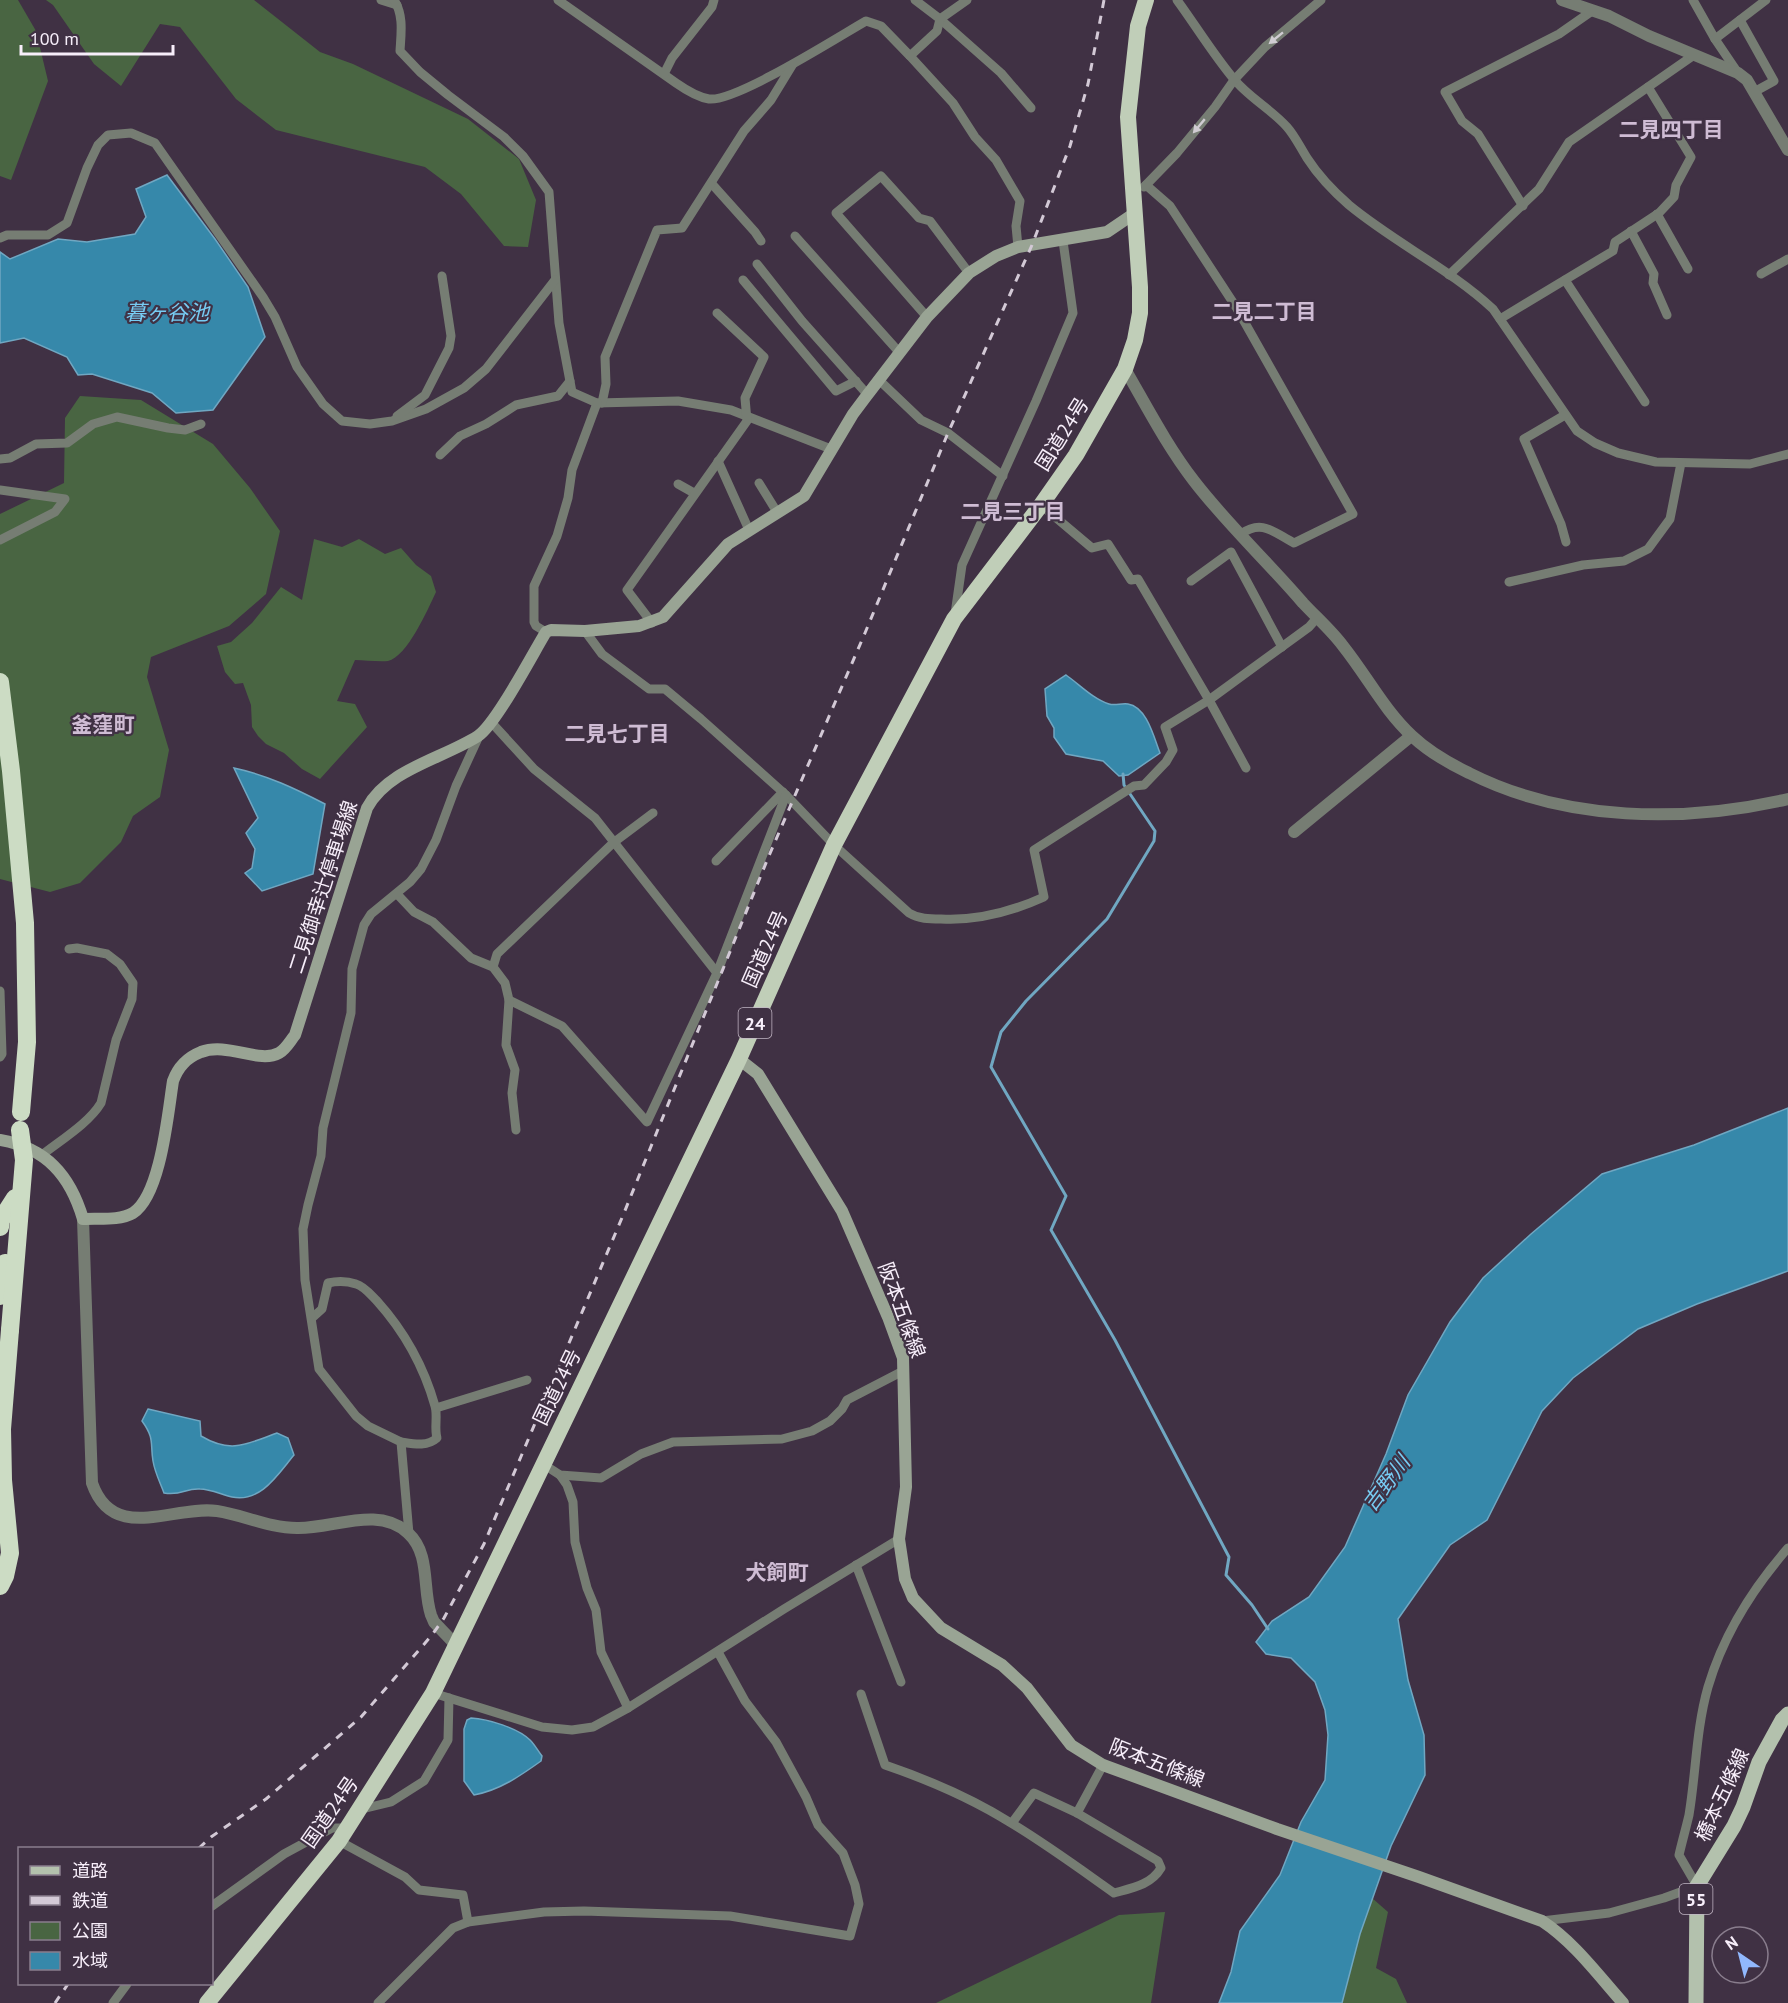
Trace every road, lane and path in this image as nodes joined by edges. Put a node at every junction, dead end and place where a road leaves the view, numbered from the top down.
1 (381, 0) edge
2 (558, 0) edge
3 (714, 0) edge
4 (915, 0) edge
5 (967, 0) edge
6 (1146, 0) edge
7 (1177, 0) edge
8 (1321, 0) edge
9 (1562, 0) edge
10 (1693, 0) edge
11 (1766, 0) edge
12 (396, 2) edge
13 (1592, 11) junction
14 (940, 19) junction
15 (1740, 20) junction
16 (1715, 39) junction
17 (1695, 55) junction
18 (910, 56) junction
19 (794, 62) junction
20 (1738, 74) junction
21 (664, 75) junction
22 (1234, 80) junction
23 (1648, 87) junction
24 (1754, 92) junction
25 (1031, 108) dead end
26 (1788, 150) edge
27 (712, 184) junction
28 (1146, 185) junction
29 (1134, 206) junction
30 (1523, 206) junction
31 (1657, 214) junction
32 (1631, 231) junction
33 (795, 236) dead end
34 (0, 237) edge
35 (761, 241) dead end
36 (1063, 241) junction
37 (1018, 247) junction
38 (1788, 259) edge
39 (757, 264) dead end
40 (1688, 269) dead end
41 (969, 273) junction
42 (1761, 274) dead end
43 (1449, 275) junction
44 (442, 276) dead end
45 (555, 280) junction
46 (743, 280) dead end
47 (1565, 280) junction
48 (717, 313) dead end
49 (1667, 315) dead end
50 (927, 317) junction
51 (1500, 319) junction
52 (899, 352) junction
53 (1125, 369) junction
54 (878, 379) junction
55 (570, 381) junction
56 (856, 381) junction
57 (867, 394) junction
58 (1645, 402) dead end
59 (600, 403) junction
60 (746, 414) junction
61 (1565, 415) junction
62 (391, 421) junction
63 (201, 423) dead end
64 (831, 449) junction
65 (1788, 454) edge
66 (440, 455) dead end
67 (0, 459) edge
68 (718, 461) junction
69 (1680, 463) junction
70 (1003, 476) junction
71 (759, 483) dead end
72 (678, 484) dead end
73 (0, 490) edge
74 (694, 493) junction
75 (1041, 505) junction
76 (777, 512) junction
77 (749, 530) junction
78 (1241, 534) junction
79 (0, 540) edge
80 (1566, 543) dead end
81 (1191, 581) dead end
82 (1509, 582) dead end
83 (954, 619) junction
84 (1316, 619) junction
85 (652, 623) junction
86 (585, 631) junction
87 (546, 632) junction
88 (1282, 646) junction
89 (0, 682) edge
90 (1209, 700) junction
91 (491, 722) junction
92 (479, 736) junction
93 (1412, 736) junction
94 (1246, 768) dead end
95 (784, 793) junction
96 (1788, 799) edge
97 (653, 813) dead end
98 (1294, 832) dead end
99 (613, 843) junction
100 (834, 845) junction
101 (716, 861) dead end
102 (397, 894) junction
103 (69, 949) dead end
104 (493, 967) junction
105 (717, 973) junction
106 (0, 991) edge
107 (509, 1000) junction
108 (0, 1058) edge
109 (740, 1059) junction
110 (21, 1121) junction
111 (516, 1130) dead end
112 (0, 1140) edge
113 (42, 1155) junction
114 (15, 1198) junction
115 (83, 1219) junction
116 (0, 1227) edge
117 (0, 1296) edge
118 (312, 1318) junction
119 (903, 1371) junction
120 (527, 1380) dead end
121 (436, 1408) junction
122 (401, 1442) junction
123 (543, 1464) junction
124 (560, 1475) junction
125 (409, 1534) junction
126 (899, 1539) junction
127 (1788, 1548) edge
128 (856, 1565) junction
129 (0, 1586) edge
130 (455, 1644) junction
131 (718, 1652) junction
132 (901, 1682) dead end
133 (861, 1694) dead end
134 (441, 1695) junction
135 (628, 1708) junction
136 (1788, 1714) edge
137 (1103, 1765) junction
138 (358, 1810) junction
139 (1077, 1813) junction
140 (1012, 1823) junction
141 (343, 1835) junction
142 (1697, 1886) junction
143 (213, 1905) edge
144 (468, 1922) junction
145 (1542, 1922) junction
146 (126, 1985) edge
147 (113, 2003) edge
148 (207, 2003) edge
149 (378, 2003) edge
150 (1623, 2003) edge
151 (1695, 2003) edge

1 - 12 street
2 - 21 street
3 - 21 street
4 - 14 street
5 - 14 street
6 - 29 highway, 国道24号 / 24
7 - 22 street
8 -> 22 street
9 - 13 street
10 - 16 street
11 - 15 street
12 - 45 street
13 - 17 street
13 - 30 street
14 - 18 street
14 - 25 street
15 - 16 street
15 - 24 street
16 - 20 street
17 - 20 street
17 - 23 street
18 - 19 street
18 - 37 street
19 - 21 street
19 - 27 street
20 - 24 street
22 -> 28 street
22 - 43 street
23 - 30 street
23 - 31 street
24 - 26 street
27 - 35 street
27 - 59 street
28 - 29 street
28 - 78 street
29 - 36 main road
29 - 53 highway, 国道24号 / 24
30 - 43 street
31 - 32 street
31 - 40 street
32 - 47 street
32 - 49 street
33 - 52 street
34 - 62 street
36 - 37 main road
36 - 70 street
37 - 41 main road
38 - 42 street
39 - 56 street
41 - 50 main road
41 - 50 street
43 - 51 street
44 - 62 street
45 - 55 street
45 - 62 street
46 - 56 street
47 - 51 street
47 - 58 street
48 - 60 street
50 - 52 main road
51 - 61 street
52 - 54 main road
53 - 75 highway, 国道24号 / 24
53 - 78 street
54 - 57 main road
54 - 70 street
55 - 59 street
55 - 66 street
56 - 57 street
57 - 64 main road
59 - 60 street
59 - 87 street
60 - 64 street
60 - 68 street
61 - 69 street
61 - 80 street
63 - 67 street
64 - 76 main road
65 - 69 street
68 - 74 street
68 - 77 street
69 - 82 street
70 - 83 street
71 - 76 street
72 - 74 street
73 - 79 street
74 - 85 street
75 - 83 highway, 国道24号 / 24
75 - 90 street
76 - 77 main road
77 - 85 main road
78 - 84 street
81 - 88 street
83 - 100 highway, 国道24号 / 24
84 - 88 street
84 - 93 street
85 - 86 main road
86 - 87 main road
86 - 95 street
87 - 91 main road, 二見御幸辻停車場線
88 - 90 street
89 - 110 highway
90 - 94 street
90 - 100 street
91 - 92 main road, 二見御幸辻停車場線
91 - 99 street
92 - 102 street
92 - 115 main road, 二見御幸辻停車場線
93 - 96 street
93 - 98 street
95 - 100 street
95 - 101 street
95 - 105 street
97 - 99 street
99 - 104 street
99 - 105 street
100 - 109 highway, 国道24号 / 24
102 - 104 street
102 - 118 street
103 - 113 street
104 - 107 street
105 - 107 street
106 - 108 street
107 - 111 street
109 - 119 main road, 阪本五條線
109 - 123 highway, 国道24号 / 24
110 - 114 highway, bridge
110 - 129 highway, bridge
112 - 113 main road
113 - 115 main road
114 - 116 highway
114 - 117 highway, bridge
115 - 125 street
118 - 121 street
118 - 122 street
119 - 124 street
119 - 126 main road, 阪本五條線
120 - 121 street
121 - 122 street
122 - 125 street
123 - 124 street
123 - 130 highway, 国道24号 / 24
124 - 135 street
125 - 130 street
126 - 128 street
126 - 137 main road, 阪本五條線
127 - 142 street
128 - 131 street
128 - 132 street
130 - 134 highway, 国道24号 / 24
131 - 135 street
131 - 144 street
133 - 140 street
134 - 135 street
134 - 138 highway, 国道24号 / 24
134 - 138 street
136 - 142 main road, 橋本五條線 / 55
137 - 139 street
137 - 145 main road, 阪本五條線
138 - 141 highway, 国道24号 / 24
139 - 140 street
139 - 140 street
141 - 143 street
141 - 144 street
141 - 148 highway, 国道24号 / 24
142 - 145 street
142 - 151 main road, 55
144 - 149 street
145 - 150 main road, 阪本五條線
146 - 147 street

